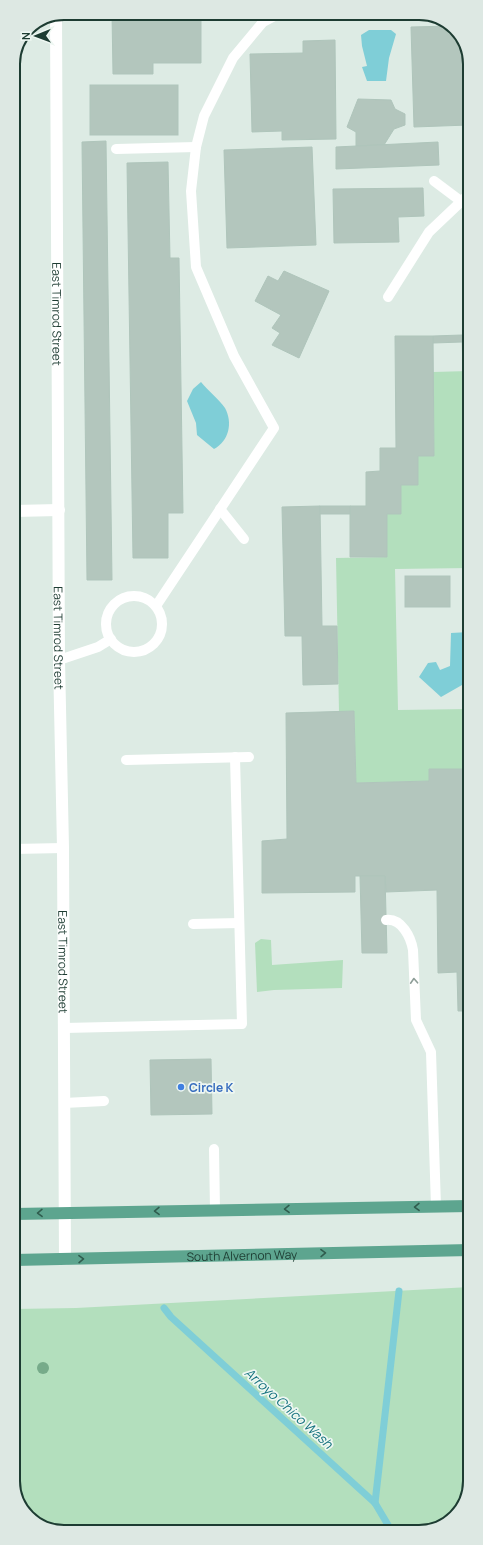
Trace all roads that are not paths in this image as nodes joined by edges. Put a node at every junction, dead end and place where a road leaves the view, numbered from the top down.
1 (267, 20) edge
2 (56, 21) edge
3 (196, 147) junction
4 (116, 149) dead end
5 (434, 181) dead end
6 (463, 197) edge
7 (463, 200) edge
8 (388, 298) dead end
9 (59, 510) junction
10 (220, 510) junction
11 (20, 511) edge
12 (244, 539) dead end
13 (156, 606) junction
14 (110, 639) junction
15 (59, 660) junction
16 (235, 757) junction
17 (249, 757) dead end
18 (126, 760) dead end
19 (62, 848) junction
20 (20, 849) edge
21 (386, 920) dead end
22 (239, 923) junction
23 (193, 924) dead end
24 (64, 1028) junction
25 (104, 1101) dead end
26 (64, 1103) junction
27 (214, 1149) dead end
28 (436, 1206) junction
29 (463, 1206) edge
30 (215, 1210) junction
31 (65, 1213) junction
32 (20, 1214) edge
33 (463, 1250) edge
34 (65, 1259) junction
35 (20, 1260) edge

1 - 3 lane
2 - 9 street, East Timrod Street
3 - 4 lane
3 - 10 lane
5 - 6 lane
7 - 8 lane
9 - 11 street
9 - 15 street, East Timrod Street
10 - 12 lane
10 - 13 lane
13 - 14 lane
13 - 14 lane
14 - 15 lane
15 - 19 street, East Timrod Street
16 - 17 lane
16 - 18 lane
16 - 22 lane
19 - 20 lane
19 - 24 street, East Timrod Street
28 -> 21 lane
22 - 23 lane
22 - 24 lane
24 - 26 street, East Timrod Street
25 - 26 lane
26 - 31 street, East Timrod Street
27 - 30 lane
28 - 29 main road
28 -> 30 main road
30 -> 31 main road
31 -> 32 main road
31 - 34 street, East Timrod Street
34 -> 33 main road, South Alvernon Way
34 - 35 main road, South Alvernon Way

